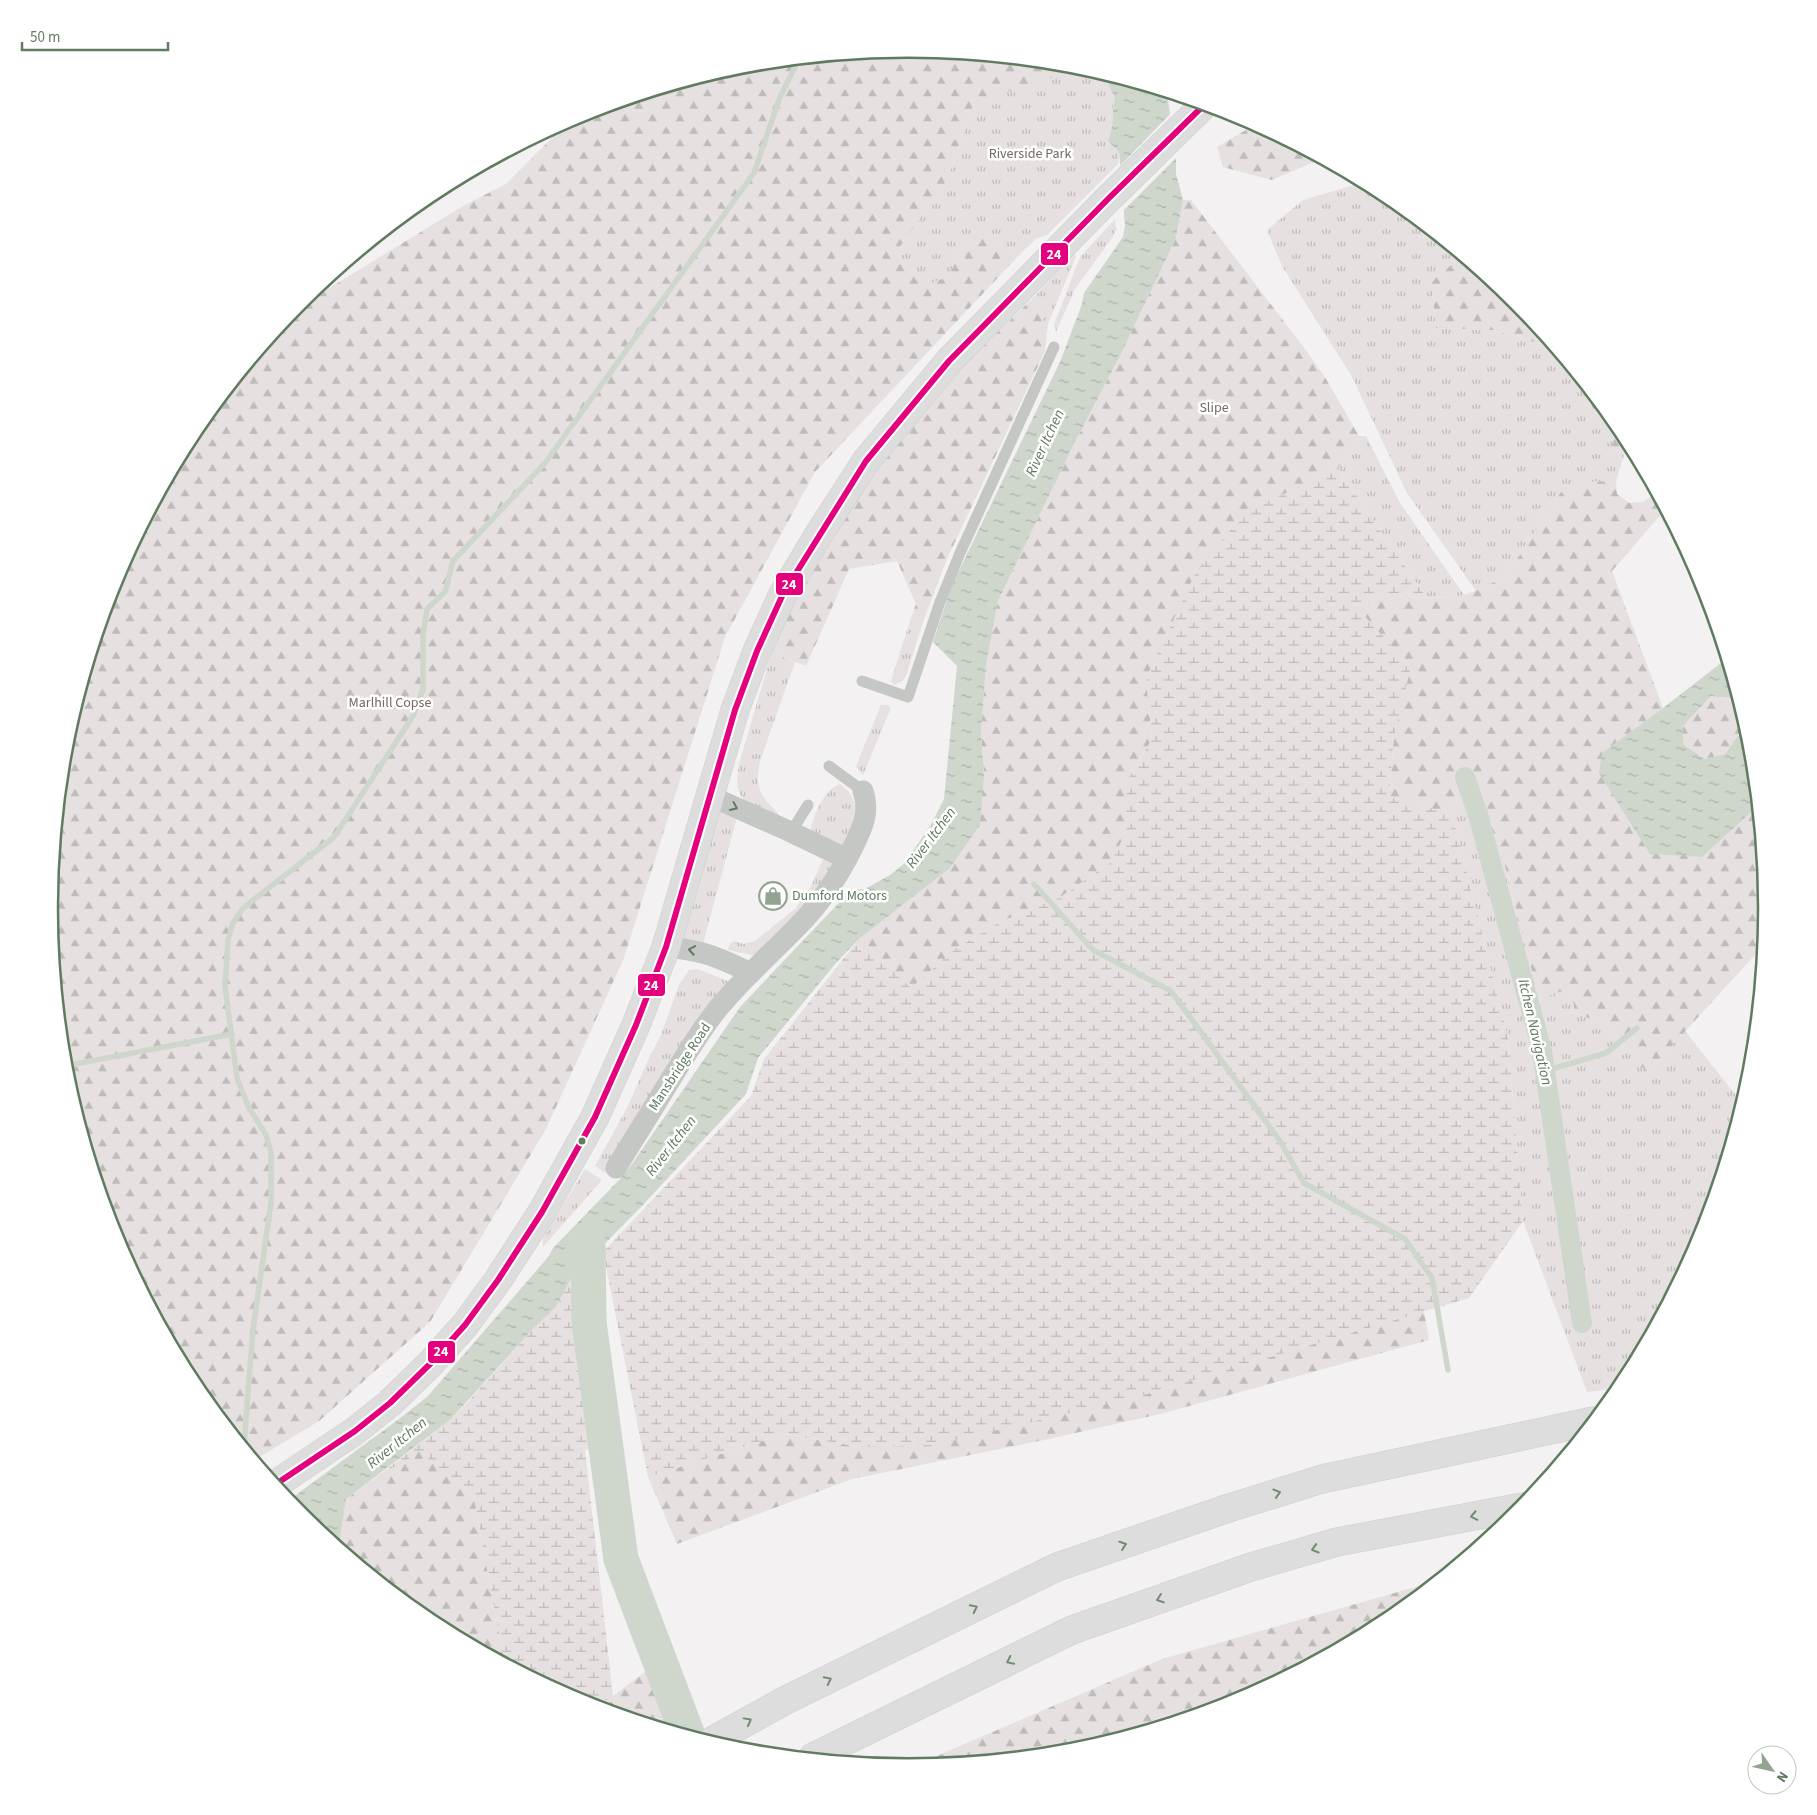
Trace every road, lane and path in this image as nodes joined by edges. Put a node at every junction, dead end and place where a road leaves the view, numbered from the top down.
1 (1200, 109) edge
2 (1054, 347) dead end
3 (862, 682) dead end
4 (829, 766) dead end
5 (863, 791) joint
6 (710, 796) junction
7 (808, 805) dead end
8 (791, 832) junction
9 (847, 859) junction
10 (666, 947) junction
11 (751, 973) junction
12 (616, 1168) dead end
13 (1585, 1423) edge
14 (281, 1481) edge
15 (1510, 1509) edge
16 (721, 1736) edge
17 (823, 1753) edge

1 - 6 main road
2 - 3 lane
4 - 5 lane
5 - 9 street, Mansbridge Road
6 -> 8 street
6 - 10 main road
7 - 8 lane
8 - 9 street
9 - 11 street, Mansbridge Road
11 -> 10 street
10 - 14 main road
11 - 12 street, Mansbridge Road
16 -> 13 main road
15 -> 17 main road

